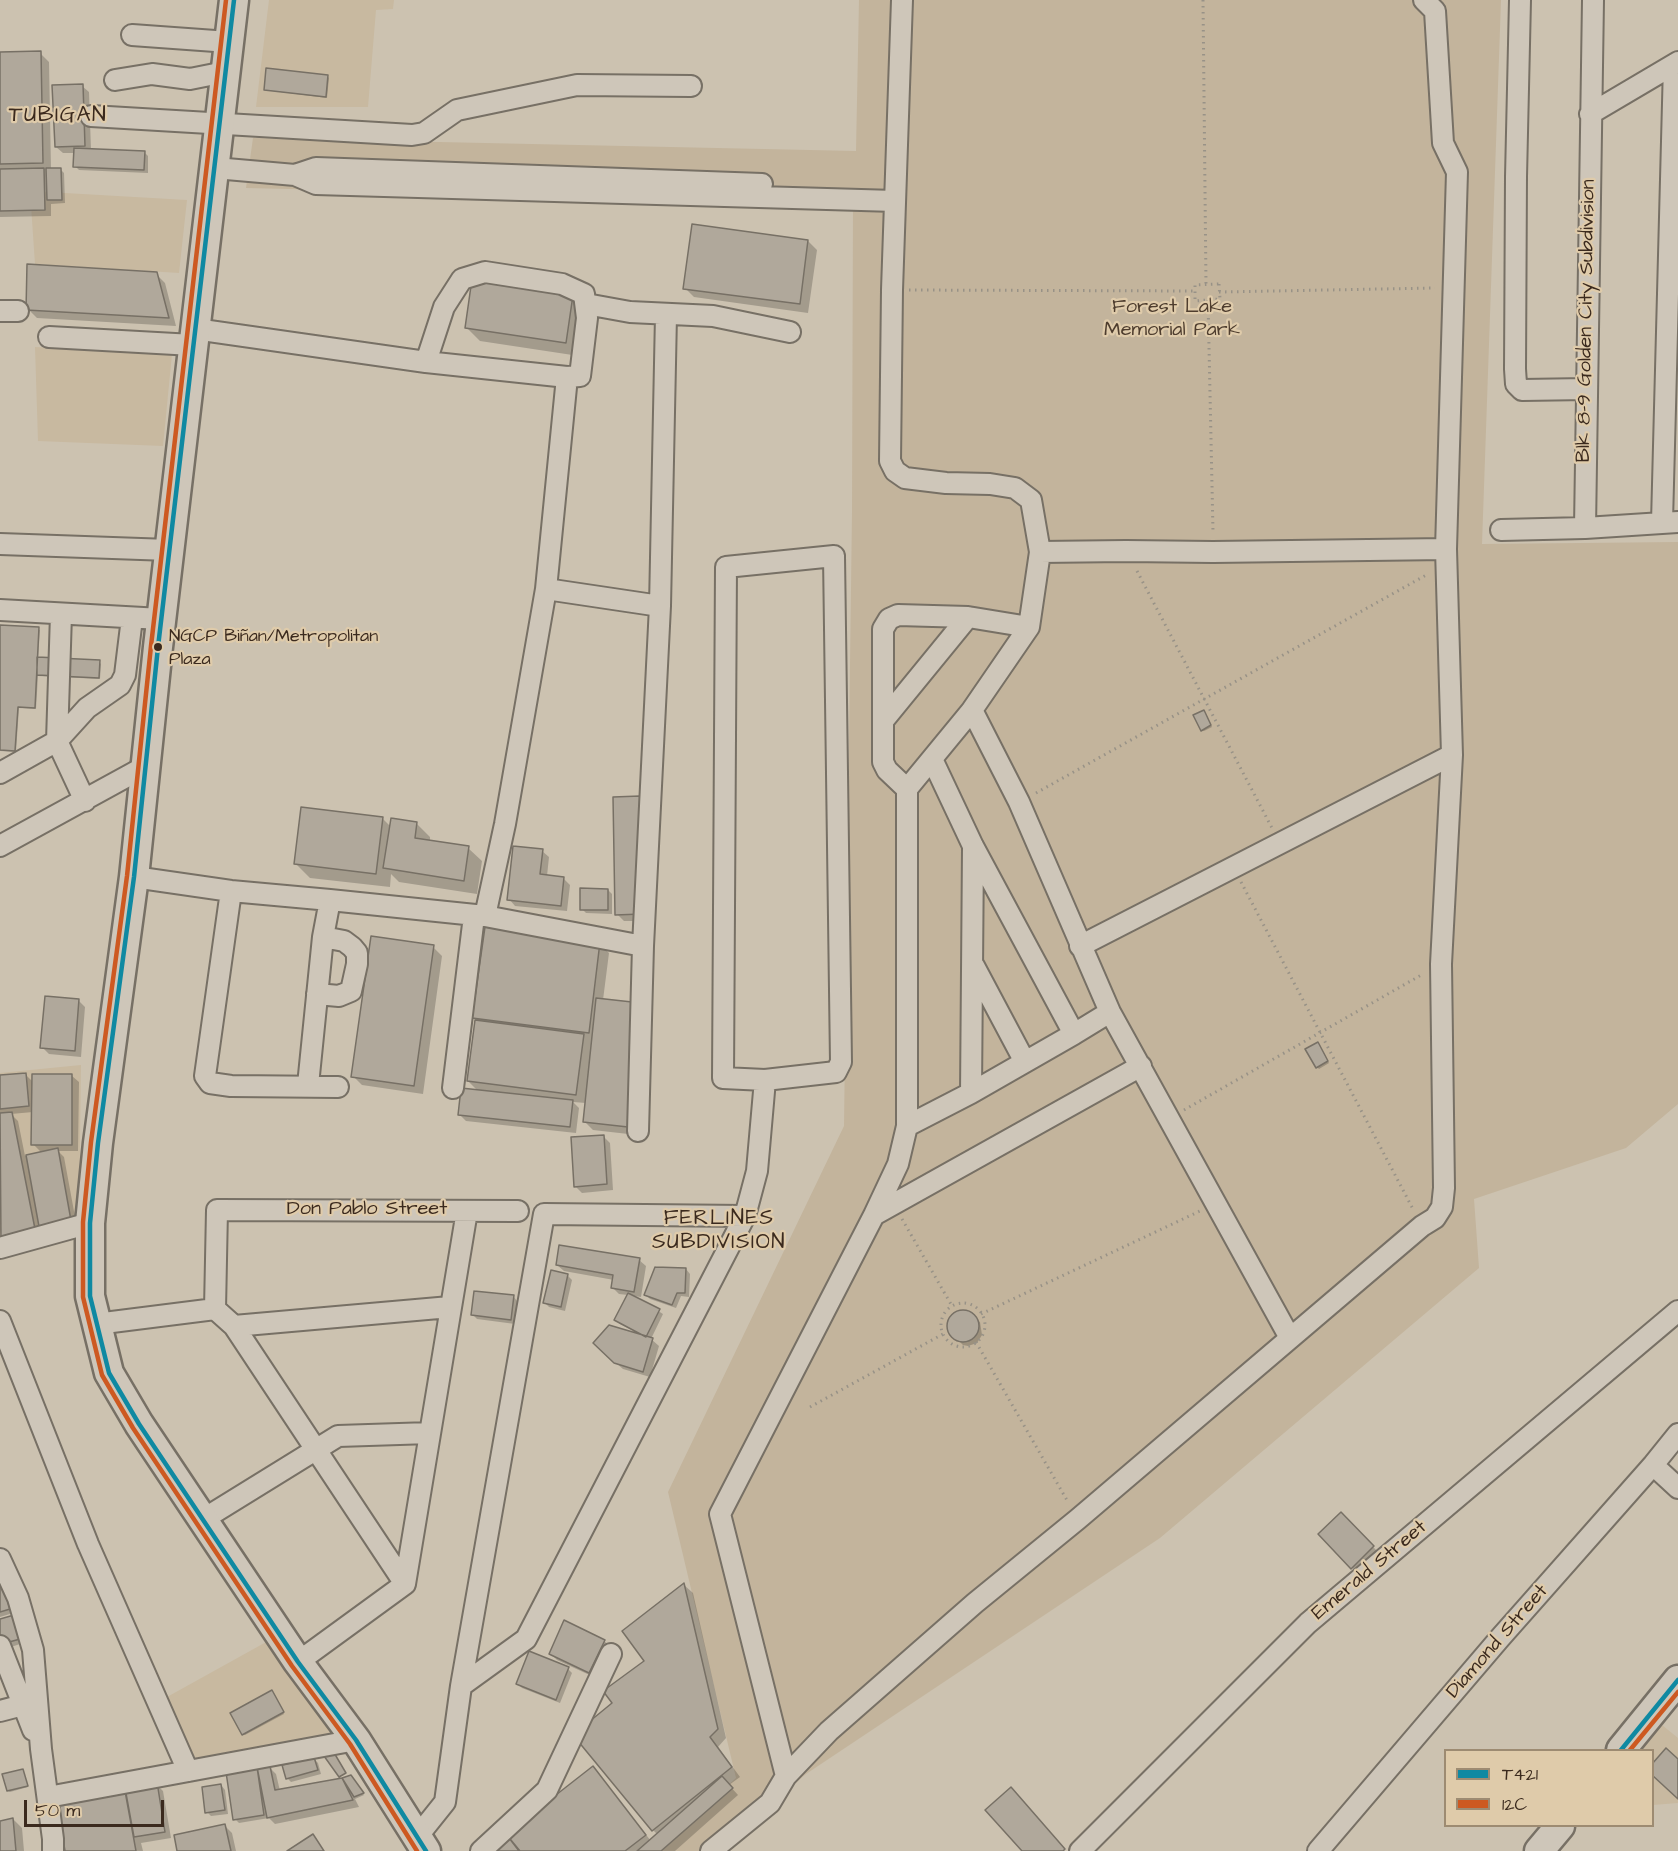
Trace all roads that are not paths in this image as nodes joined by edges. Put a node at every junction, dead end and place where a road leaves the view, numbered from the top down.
1 (234, 0) edge
2 (902, 0) edge
3 (1424, 0) edge
4 (1521, 0) edge
5 (1598, 4) edge
6 (132, 36) dead end
7 (229, 42) junction
8 (1676, 64) edge
9 (225, 72) junction
10 (115, 80) dead end
11 (692, 86) dead end
12 (1590, 114) junction
13 (91, 116) dead end
14 (219, 125) junction
15 (214, 168) junction
16 (895, 195) junction
17 (586, 304) junction
18 (666, 315) junction
19 (790, 332) dead end
20 (49, 337) dead end
21 (194, 337) junction
22 (426, 362) junction
23 (567, 376) junction
24 (1587, 389) junction
25 (1670, 522) edge
26 (1585, 528) junction
27 (1501, 530) dead end
28 (0, 544) edge
29 (169, 550) junction
30 (1040, 552) junction
31 (1446, 556) junction
32 (546, 589) junction
33 (660, 606) junction
34 (0, 610) edge
35 (61, 614) junction
36 (968, 617) junction
37 (132, 618) junction
38 (161, 619) junction
39 (1029, 627) junction
40 (972, 710) junction
41 (883, 720) junction
42 (57, 741) junction
43 (1452, 755) junction
44 (932, 759) junction
45 (146, 766) junction
46 (0, 773) edge
47 (907, 789) junction
48 (85, 801) junction
49 (0, 846) edge
50 (973, 846) junction
51 (134, 878) junction
52 (231, 891) junction
53 (330, 900) junction
54 (480, 916) junction
55 (323, 937) junction
56 (643, 946) junction
57 (1080, 946) junction
58 (972, 964) junction
59 (317, 994) junction
60 (1110, 1012) junction
61 (1074, 1034) junction
62 (1025, 1062) junction
63 (1141, 1066) junction
64 (765, 1080) junction
65 (308, 1085) junction
66 (338, 1087) dead end
67 (453, 1088) dead end
68 (971, 1093) junction
69 (907, 1126) junction
70 (638, 1131) dead end
71 (467, 1211) junction
72 (518, 1211) dead end
73 (874, 1215) junction
74 (745, 1216) junction
75 (90, 1223) junction
76 (0, 1248) edge
77 (450, 1307) junction
78 (215, 1309) junction
79 (1678, 1311) edge
80 (0, 1321) edge
81 (96, 1324) junction
82 (234, 1326) junction
83 (1290, 1338) junction
84 (430, 1433) junction
85 (1678, 1434) edge
86 (316, 1451) junction
87 (1653, 1466) junction
88 (1678, 1488) edge
89 (202, 1520) junction
90 (0, 1559) edge
91 (405, 1584) junction
92 (0, 1646) edge
93 (611, 1654) dead end
94 (298, 1662) junction
95 (461, 1686) junction
96 (1675, 1691) edge
97 (23, 1705) junction
98 (0, 1711) edge
99 (356, 1740) junction
100 (41, 1749) junction
101 (1622, 1749) edge
102 (188, 1771) junction
103 (786, 1776) junction
104 (48, 1797) junction
105 (1559, 1827) edge
106 (421, 1844) edge
107 (53, 1851) edge
108 (481, 1851) edge
109 (711, 1851) edge
110 (1080, 1851) edge
111 (1318, 1851) edge
112 (1539, 1851) edge

1 - 7 highway
2 - 16 street
3 - 31 street
4 - 24 street
5 - 12 street, Blk 8-9 Golden City Subdivision
6 - 7 street
7 - 9 highway
8 - 12 street
8 - 25 street
9 - 10 street
9 - 14 highway
11 - 14 street
12 - 24 street, Blk 8-9 Golden City Subdivision
13 - 14 street
14 - 15 highway
15 - 16 street
15 - 21 highway
16 - 30 street
17 - 18 street
17 - 22 street
17 - 23 street
18 - 19 street
18 - 33 street
20 - 21 street
21 - 22 street
21 - 29 highway
22 - 23 street
23 - 32 street
24 - 26 street, Blk 8-9 Golden City Subdivision
25 - 26 street
26 - 27 street
28 - 29 street
29 - 38 highway
30 - 31 street
30 - 39 street
31 - 43 street
32 - 33 street
32 - 54 street
33 - 56 street
34 - 35 street
35 - 37 street
35 - 42 street
36 - 39 street
36 - 41 street
36 - 41 street
37 - 38 street
37 - 42 street
38 - 45 highway
39 - 40 street
40 - 44 street
40 - 57 street
41 - 47 street
42 - 46 street
42 - 48 street
43 - 57 street
43 - 83 street
44 - 47 street
44 - 50 street
45 - 48 street
45 - 51 highway
47 - 69 street
48 - 49 street
50 - 58 street
50 - 61 street
51 - 52 street
51 - 75 highway
52 - 53 street
52 - 65 street
53 - 54 street
53 - 55 street
54 - 56 street
54 - 67 street
55 - 59 street
55 - 59 street
56 - 70 street
57 - 60 street
58 - 62 street
58 - 68 street
59 - 65 street
60 - 61 street
60 - 63 street
61 - 62 street
62 - 68 street
63 - 73 street
63 - 83 street
64 - 64 street
64 - 74 street
65 - 66 street
68 - 69 street
69 - 73 street
71 - 72 street, Don Pablo Street
71 - 77 street
71 - 78 street, Don Pablo Street
73 - 103 street
74 - 95 street
74 - 95 street
75 - 76 street
75 - 81 highway
77 - 82 street
77 - 84 street
78 - 81 street
78 - 82 street
79 - 110 street, Emerald Street
80 - 102 street
81 - 89 highway
82 - 86 street
83 - 103 street
84 - 86 street
84 - 91 street
85 - 87 street, Diamond Street
86 - 89 street
86 - 91 street
87 - 88 street
87 - 111 street, Diamond Street
89 - 94 highway
90 - 100 street
91 - 94 street
92 - 97 street
93 - 108 street
94 - 99 highway
95 - 106 street
96 - 101 highway
97 - 98 street
97 - 100 street
99 - 102 street
99 - 106 highway
100 - 104 street
102 - 104 street
103 - 109 street
104 - 107 street
105 - 112 highway

